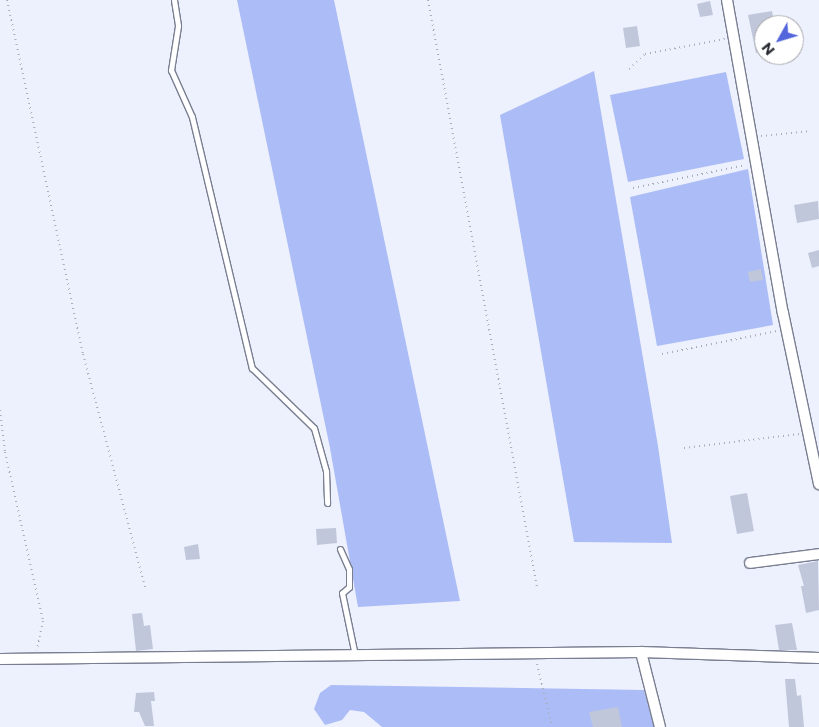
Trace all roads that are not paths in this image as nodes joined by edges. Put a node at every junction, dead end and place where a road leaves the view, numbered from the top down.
1 (174, 0) edge
2 (727, 0) edge
3 (819, 484) edge
4 (327, 503) dead end
5 (340, 549) dead end
6 (819, 554) edge
7 (750, 563) dead end
8 (640, 652) junction
9 (355, 655) junction
10 (819, 658) edge
11 (0, 659) edge
12 (660, 727) edge

1 - 4 lane
2 - 3 street
5 - 9 lane
6 - 7 street
8 - 9 street
8 - 10 street
8 - 12 street
9 - 11 street

